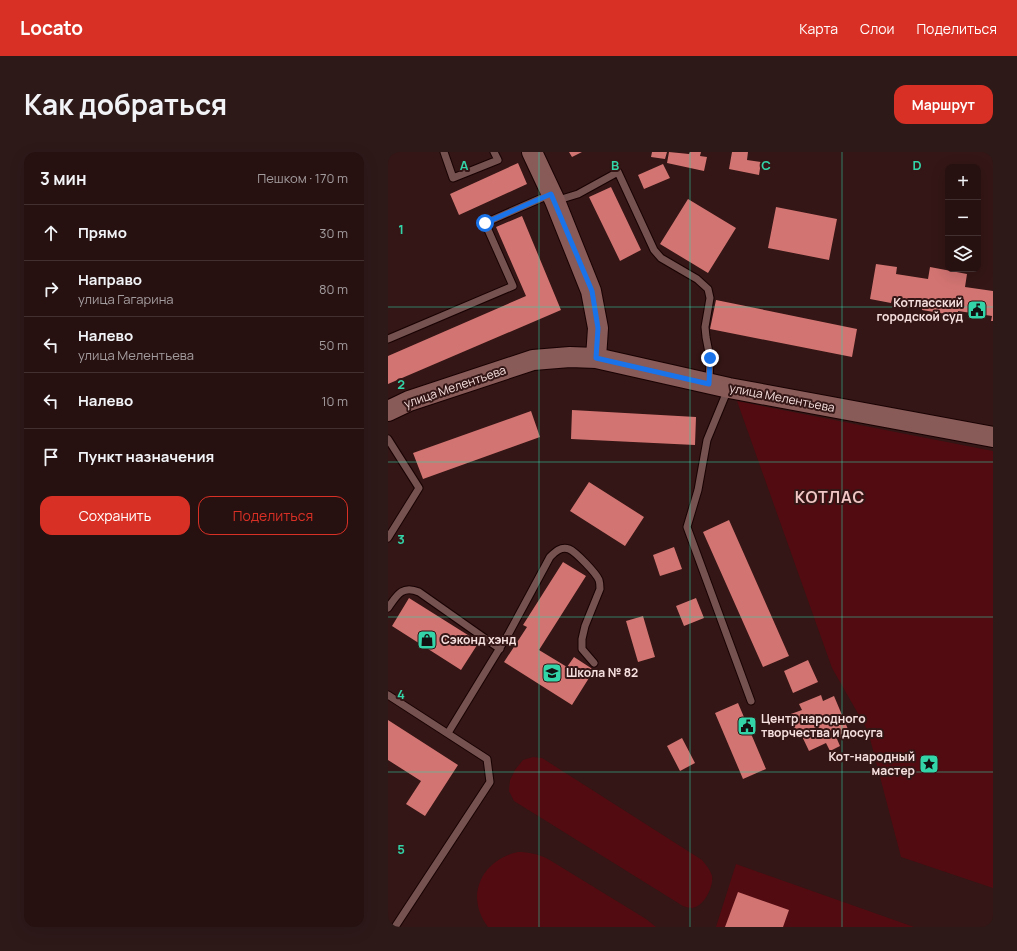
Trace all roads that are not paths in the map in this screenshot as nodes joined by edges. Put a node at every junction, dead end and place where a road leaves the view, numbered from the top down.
1 (444, 152) edge
2 (494, 152) edge
3 (532, 152) edge
4 (553, 197) junction
5 (388, 339) edge
6 (596, 358) junction
7 (709, 384) junction
8 (729, 388) junction
9 (388, 411) edge
10 (993, 437) edge
11 (388, 439) edge
12 (388, 538) edge
13 (388, 608) edge
14 (500, 649) junction
15 (594, 663) dead end
16 (388, 695) edge
17 (751, 701) dead end
18 (448, 733) junction
19 (395, 927) edge

1 - 2 lane
3 - 4 street
4 - 5 lane
4 - 6 street
4 - 7 lane
6 - 7 street, улица Мелентьева
6 - 9 street, улица Мелентьева
7 - 8 street, улица Мелентьева
8 - 10 street, улица Мелентьева
8 - 17 lane
11 - 12 lane
13 - 14 lane
14 - 15 lane
14 - 18 lane
16 - 18 lane
18 - 19 lane

